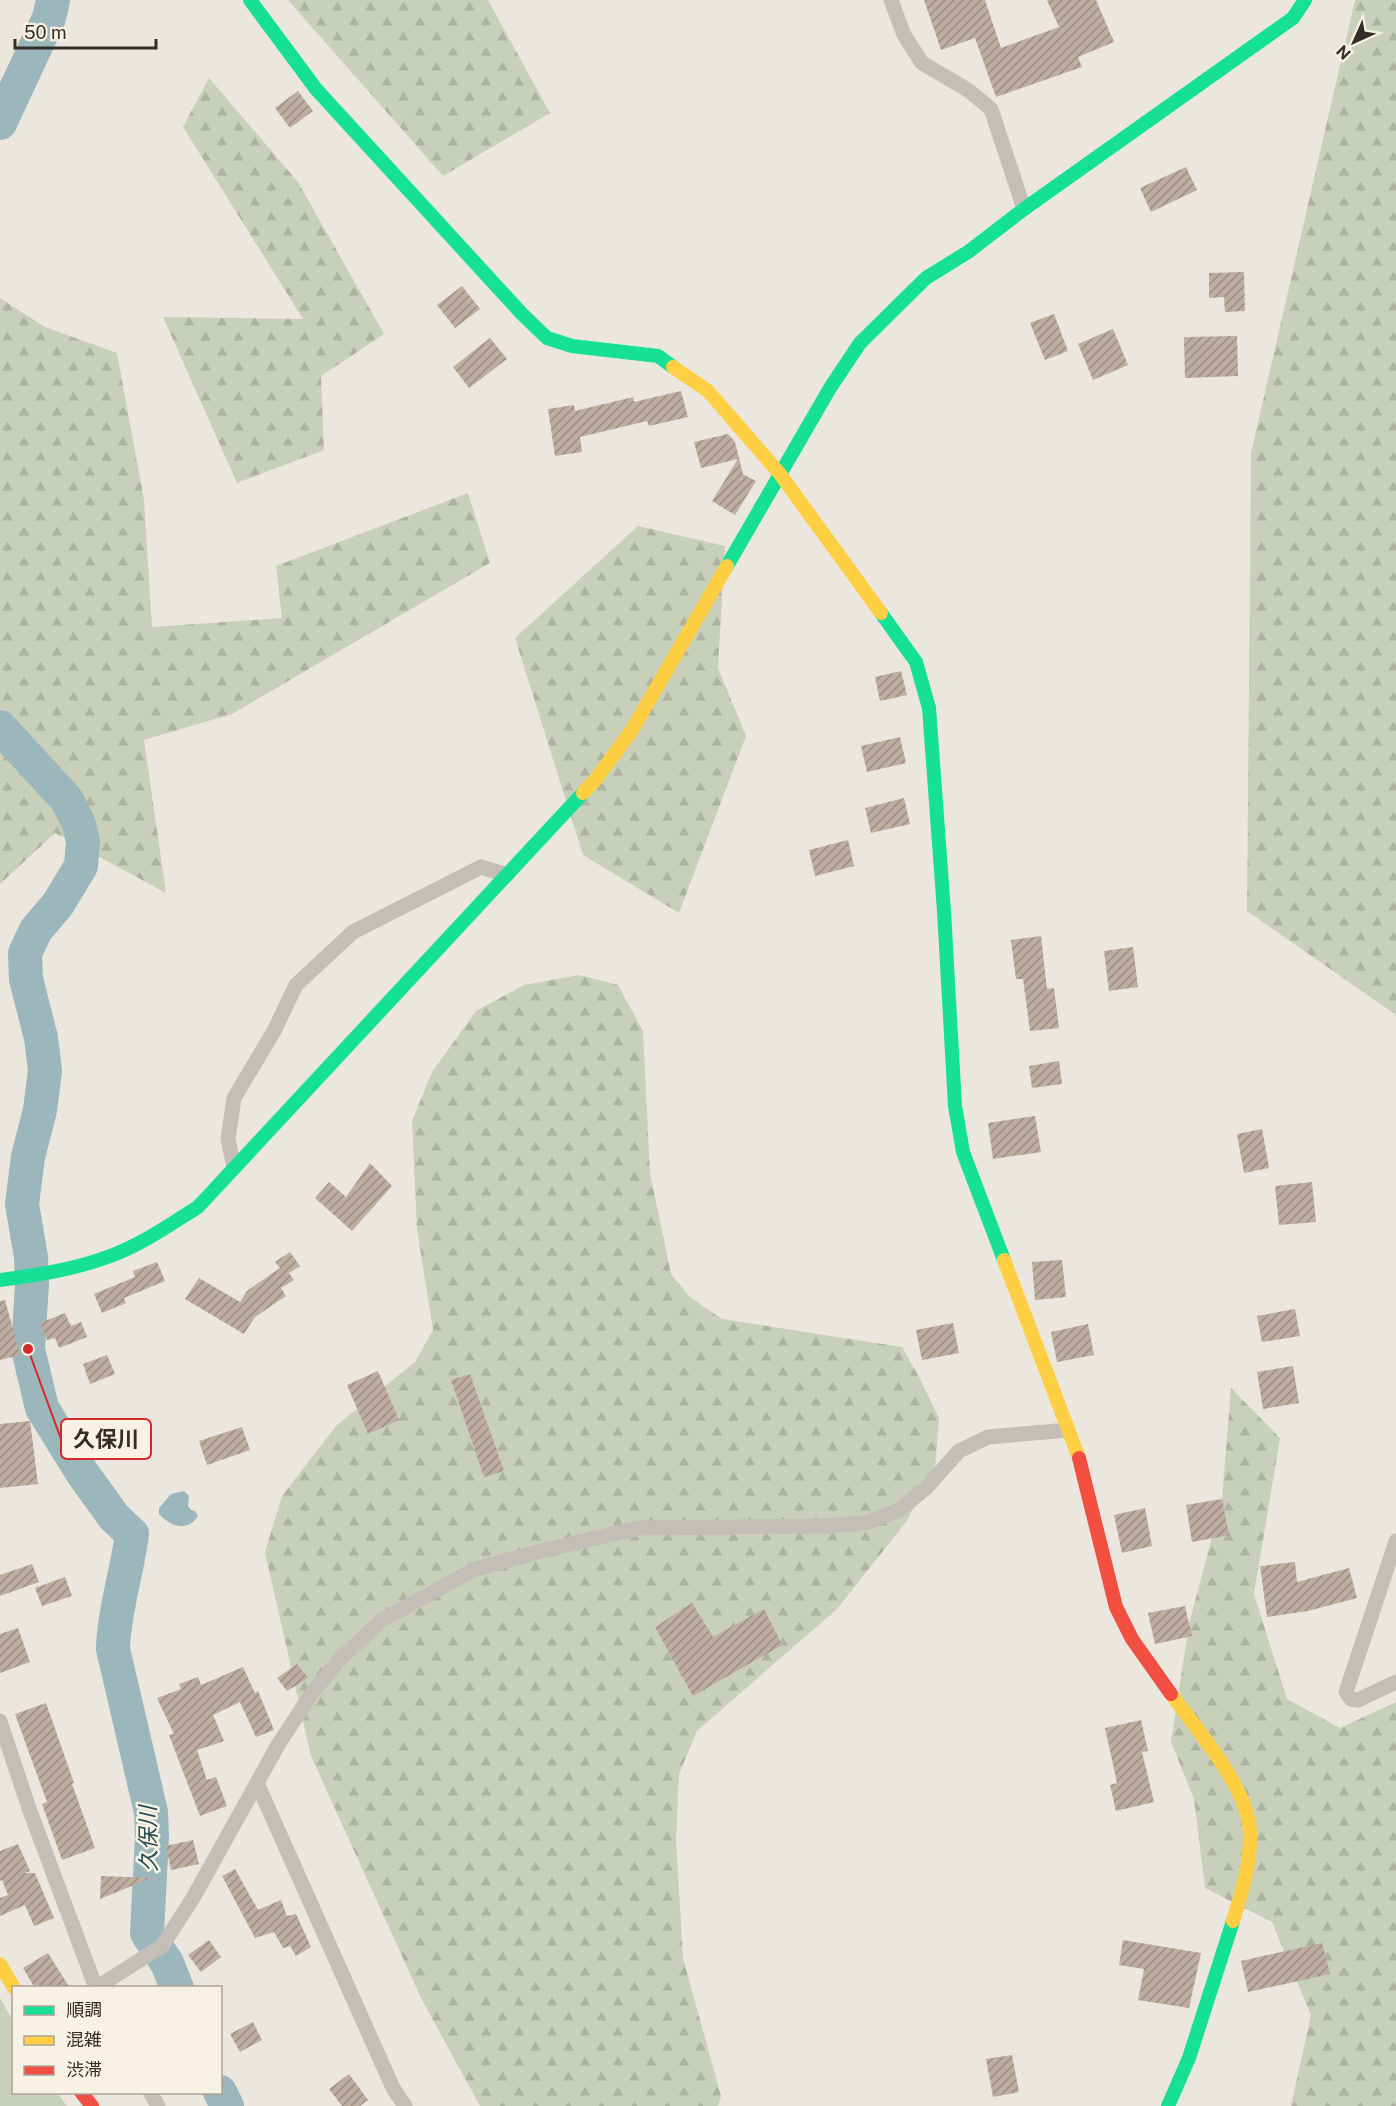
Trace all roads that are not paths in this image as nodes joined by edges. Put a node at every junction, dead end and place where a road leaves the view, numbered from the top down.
1 (250, 0) edge
2 (891, 0) edge
3 (1305, 0) edge
4 (1024, 209) junction
5 (780, 474) junction
6 (507, 875) junction
7 (234, 1167) junction
8 (0, 1280) edge
9 (1068, 1430) junction
10 (1396, 1541) edge
11 (1396, 1682) edge
12 (0, 1721) edge
13 (257, 1783) junction
14 (0, 1965) edge
15 (13, 1986) edge
16 (95, 1986) edge
17 (99, 1986) edge
18 (83, 2094) edge
19 (92, 2106) edge
20 (405, 2106) edge
21 (1168, 2106) edge

1 - 5 street
2 - 4 street
3 - 4 street
4 - 5 street
5 - 6 street
5 - 9 street
6 - 7 street
6 - 7 street
7 - 8 street
9 - 13 street
9 - 21 street
10 - 11 street
12 - 16 street
13 - 17 street
13 - 20 street
14 - 15 street
18 - 19 street

